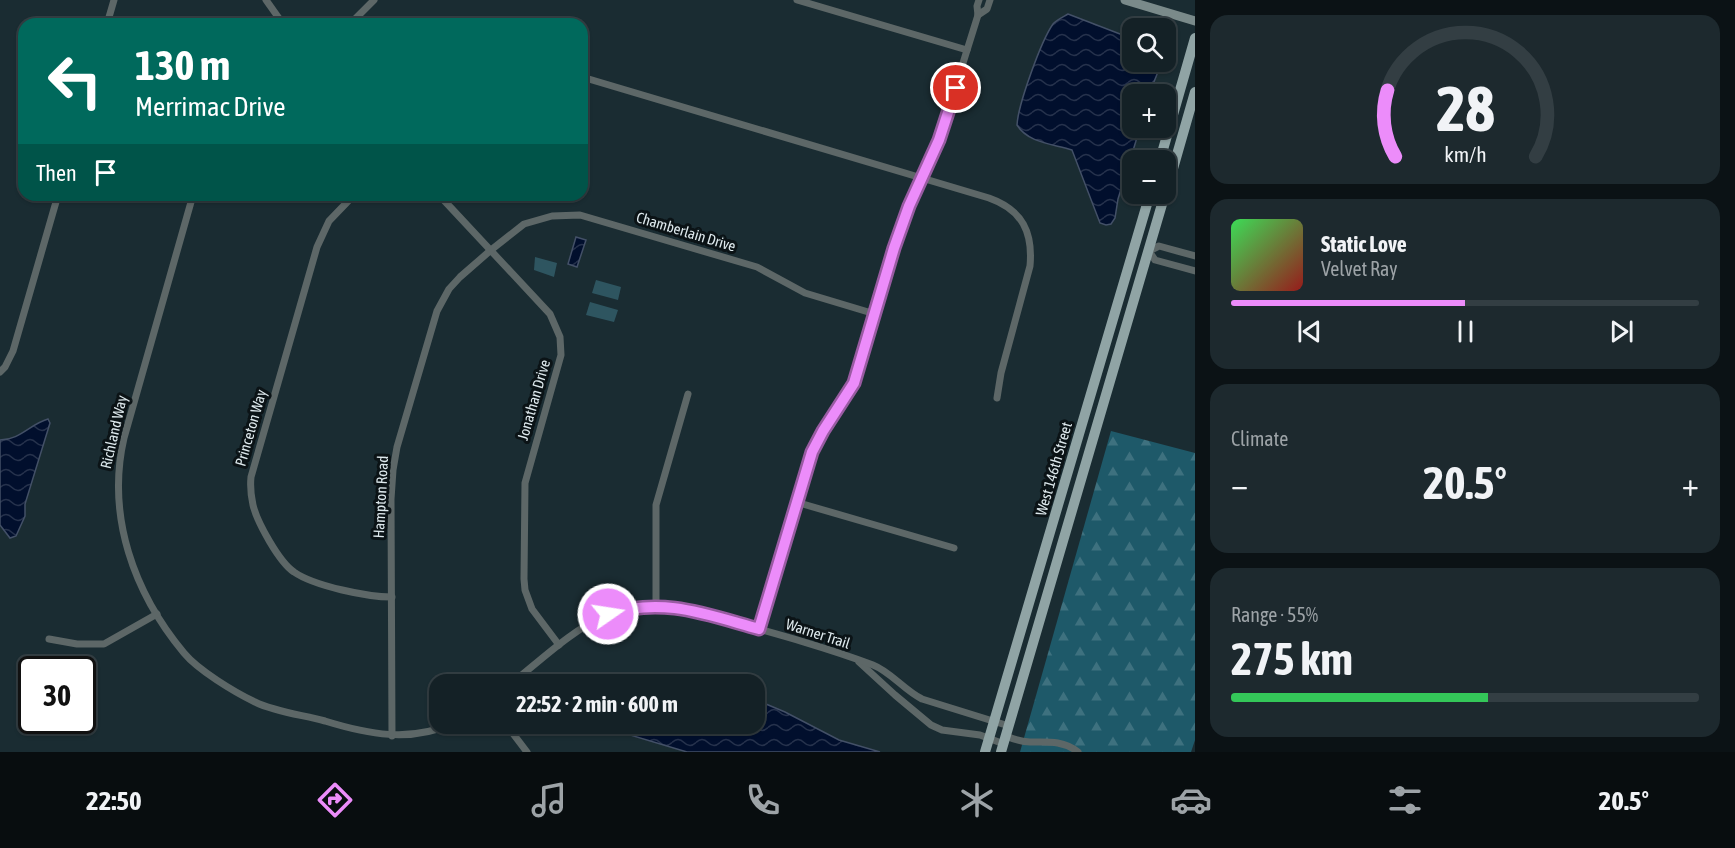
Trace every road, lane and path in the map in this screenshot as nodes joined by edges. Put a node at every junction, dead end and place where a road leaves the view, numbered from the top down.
1 (114, 0) edge
2 (266, 0) edge
3 (374, 0) edge
4 (797, 0) edge
5 (979, 0) edge
6 (990, 0) edge
7 (1125, 0) edge
8 (978, 15) junction
9 (109, 18) edge
10 (278, 18) edge
11 (356, 18) edge
12 (1195, 21) edge
13 (1195, 38) edge
14 (967, 50) junction
15 (588, 79) edge
16 (1195, 92) edge
17 (1163, 150) edge
18 (1176, 156) edge
19 (922, 178) junction
20 (56, 201) edge
21 (191, 201) edge
22 (348, 201) edge
23 (445, 201) edge
24 (1147, 204) edge
25 (1162, 204) edge
26 (1135, 248) junction
27 (491, 250) junction
28 (1149, 251) junction
29 (1195, 256) edge
30 (1195, 271) edge
31 (875, 314) junction
32 (0, 372) edge
33 (688, 394) dead end
34 (997, 398) dead end
35 (1078, 438) junction
36 (1093, 442) junction
37 (796, 502) junction
38 (954, 548) dead end
39 (392, 597) junction
40 (656, 605) junction
41 (157, 614) junction
42 (759, 629) junction
43 (49, 639) dead end
44 (559, 645) junction
45 (857, 660) junction
46 (523, 674) edge
47 (912, 694) junction
48 (905, 703) junction
49 (994, 721) junction
50 (429, 730) edge
51 (513, 734) edge
52 (392, 736) junction
53 (989, 738) junction
54 (1005, 740) edge
55 (527, 752) edge
56 (985, 752) edge
57 (1077, 752) edge

1 - 9 street
2 - 10 street
3 - 11 street
4 - 14 street
5 - 8 street
6 - 8 street
7 - 12 street
8 - 14 street
13 - 17 main road
14 - 19 street
15 - 19 street
16 - 18 main road, West 146th Street
19 - 31 street
19 - 34 street
20 - 32 street
21 - 41 street, Richland Way
22 - 39 street, Princeton Way
23 - 27 street, Jonathan Drive
24 - 26 main road, West 146th Street
25 - 28 main road, West 146th Street
26 - 28 street
26 - 35 main road, West 146th Street
27 - 31 street, Chamberlain Drive
27 - 39 street, Hampton Road
27 - 44 street, Jonathan Drive
28 - 29 street
28 - 30 street
28 - 36 main road, West 146th Street
31 - 37 street
33 - 40 street
35 - 36 main road
35 - 49 main road, West 146th Street
36 - 54 main road, West 146th Street
37 - 38 street
37 - 42 street
39 - 52 street, Hampton Road
40 - 42 street, Warner Trail
40 - 44 street, Warner Trail
41 - 43 street
41 - 52 street, Richland Way
42 - 45 street, Warner Trail
44 - 46 street, Warner Trail
45 - 47 street, Warner Trail
45 - 48 street, Warner Trail
47 - 48 street
47 - 49 street, Warner Trail
48 - 53 street, Warner Trail
49 - 53 main road, West 146th Street
49 - 54 street, Warner Trail
50 - 52 street
51 - 55 street
53 - 54 street, Warner Trail
53 - 56 main road, West 146th Street
54 - 57 street

